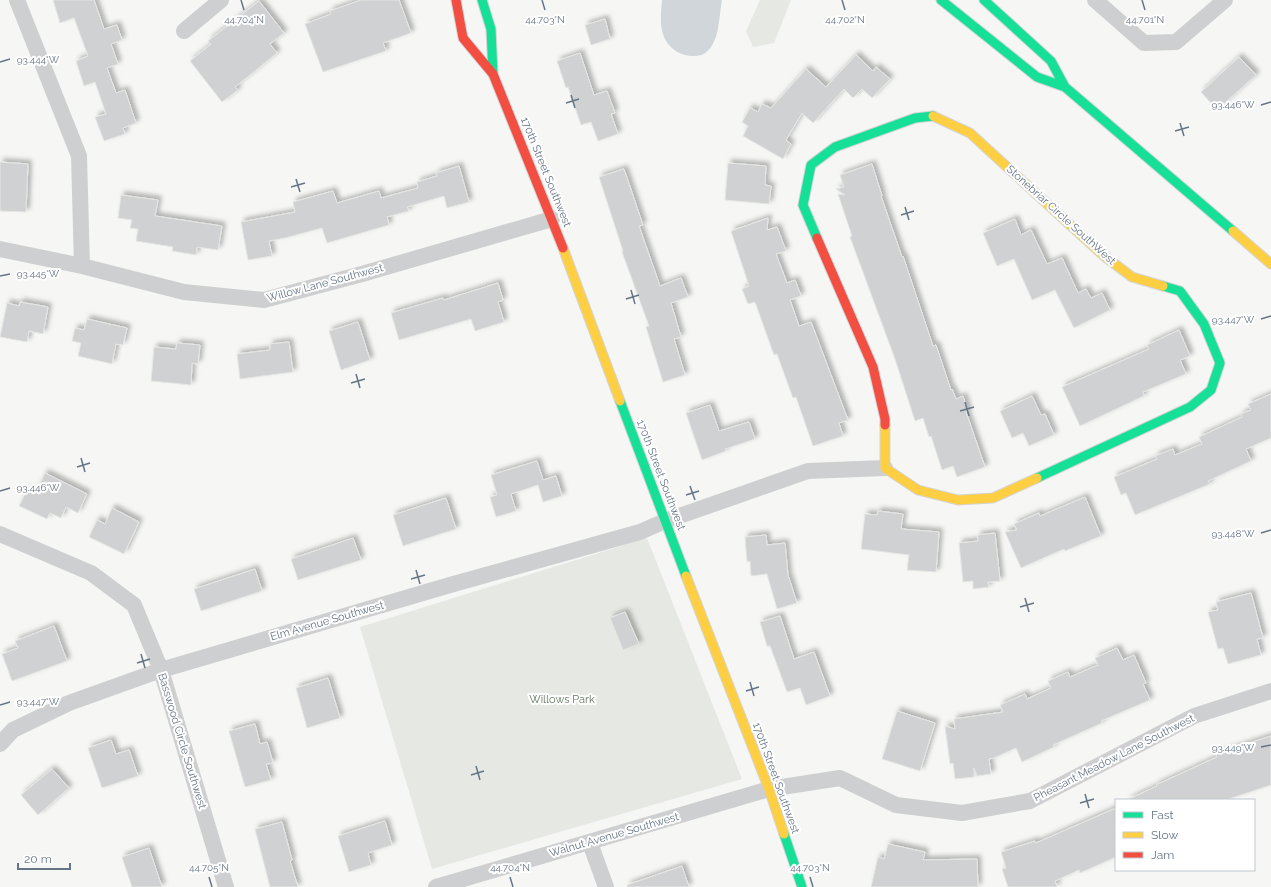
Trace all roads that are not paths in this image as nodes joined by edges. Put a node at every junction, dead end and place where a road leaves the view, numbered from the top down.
1 (17, 0) edge
2 (221, 0) edge
3 (456, 0) edge
4 (482, 0) edge
5 (941, 0) edge
6 (984, 0) edge
7 (1095, 0) edge
8 (1225, 0) edge
9 (184, 31) dead end
10 (493, 74) junction
11 (1065, 87) junction
12 (552, 219) junction
13 (0, 249) edge
14 (1271, 264) edge
15 (82, 266) junction
16 (885, 468) junction
17 (666, 522) junction
18 (0, 534) edge
19 (161, 670) junction
20 (1271, 691) edge
21 (0, 744) edge
22 (769, 789) junction
23 (590, 843) junction
24 (226, 887) edge
25 (436, 887) edge
26 (606, 887) edge
27 (802, 887) edge

1 - 15 street
2 - 9 street
3 - 10 street, 170th Street Southwest
4 - 10 street, 170th Street Southwest
5 - 11 street
6 - 11 street
7 - 8 street
10 - 12 street, 170th Street Southwest
11 - 14 street
12 - 15 street, Willow Lane Southwest
12 - 17 street, 170th Street Southwest
13 - 15 street, Willow Lane Southwest
16 - 16 street, Stonebriar Circle SouthWest
16 - 17 street
17 - 19 street, Elm Avenue Southwest
17 - 22 street, 170th Street Southwest
18 - 19 street, Basswood Circle Southwest
19 - 21 street, Elm Avenue Southwest
19 - 24 street, Basswood Circle Southwest
20 - 22 street, Pheasant Meadow Lane Southwest
22 - 23 street, Walnut Avenue Southwest
22 - 27 street, 170th Street Southwest
23 - 25 street, Walnut Avenue Southwest
23 - 26 street

